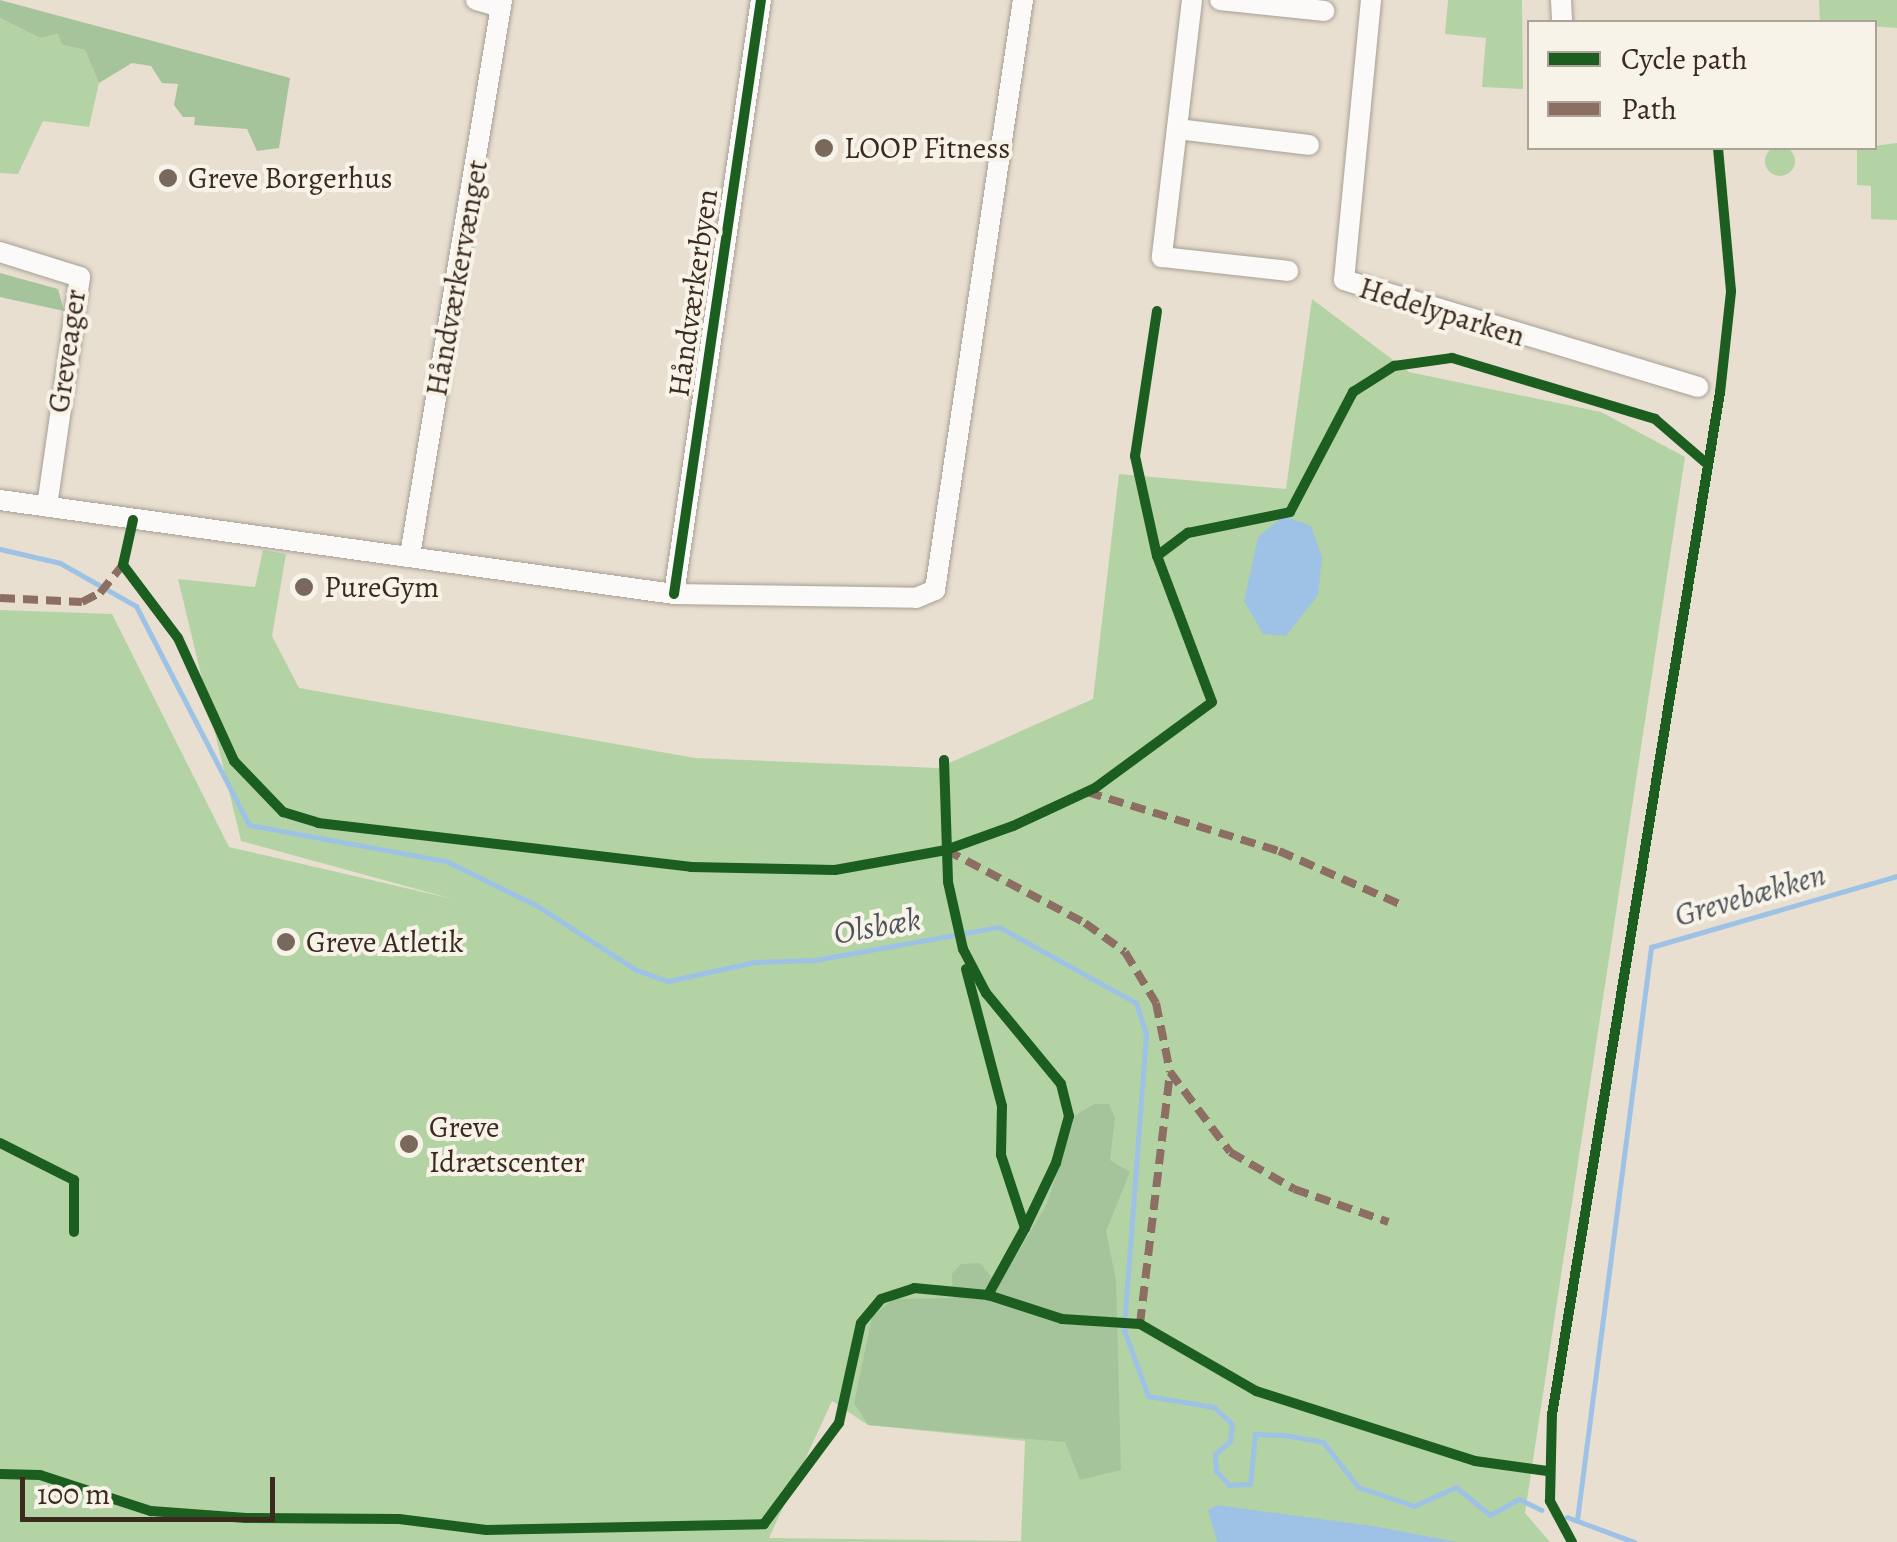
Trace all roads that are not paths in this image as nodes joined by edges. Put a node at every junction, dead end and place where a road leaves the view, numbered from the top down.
1 (476, 0) edge
2 (761, 0) edge
3 (1023, 0) edge
4 (1192, 0) edge
5 (1220, 0) edge
6 (1371, 0) edge
7 (501, 3) edge
8 (1324, 11) dead end
9 (1177, 128) junction
10 (1309, 145) dead end
11 (0, 252) edge
12 (1288, 272) dead end
13 (1698, 387) dead end
14 (0, 500) edge
15 (47, 507) junction
16 (410, 555) junction
17 (674, 594) junction

1 - 7 street
2 - 17 street, Håndværkerbyen
3 - 17 street
4 - 9 street
5 - 8 street
6 - 13 street, Hedelyparken
7 - 16 street, Håndværkervænget
9 - 10 street
9 - 12 street
11 - 15 street, Greveager
14 - 15 street
15 - 16 street
16 - 17 street

